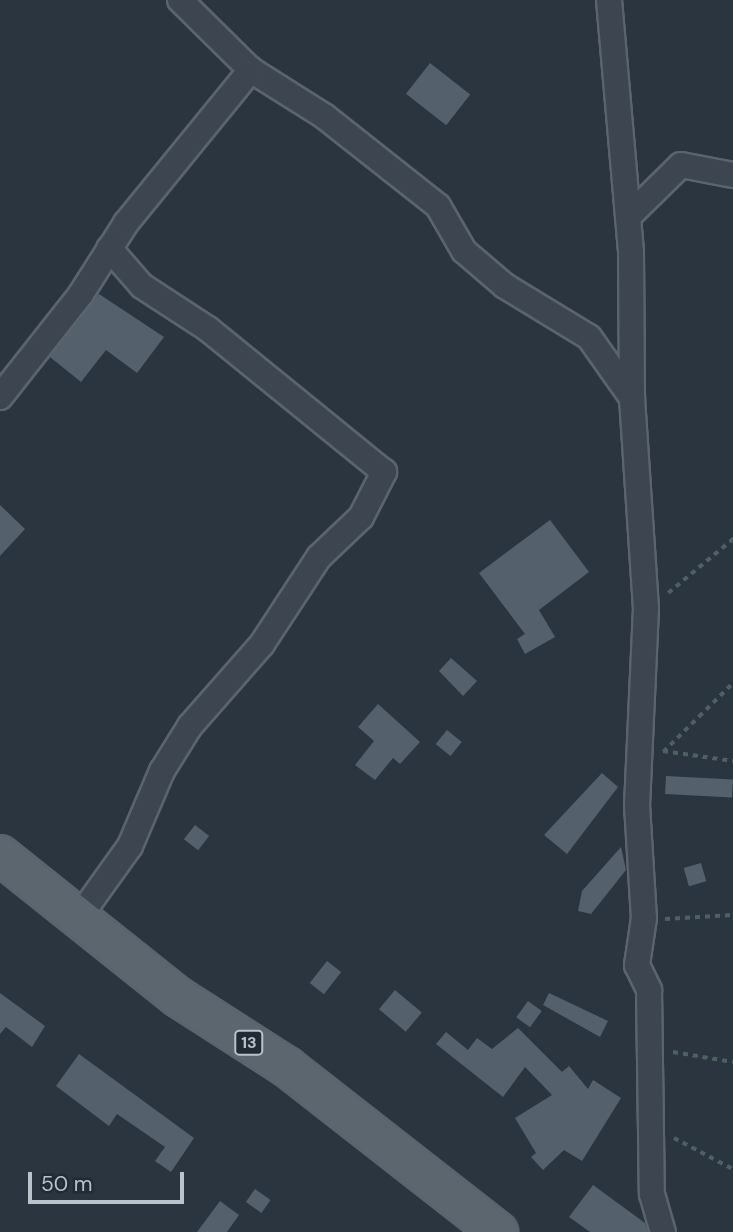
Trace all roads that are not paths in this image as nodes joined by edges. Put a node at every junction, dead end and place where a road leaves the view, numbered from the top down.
1 (180, 0) edge
2 (609, 0) edge
3 (251, 70) junction
4 (733, 175) edge
5 (628, 217) junction
6 (109, 248) junction
7 (0, 397) edge
8 (632, 398) junction
9 (0, 855) edge
10 (77, 920) junction
11 (498, 1232) edge
12 (663, 1232) edge

1 - 3 street
2 - 5 street
3 - 6 street
3 - 8 street
4 - 5 street
5 - 8 street
6 - 7 street
6 - 10 street
8 - 12 street
9 - 10 main road, 13
10 - 11 main road, 13

